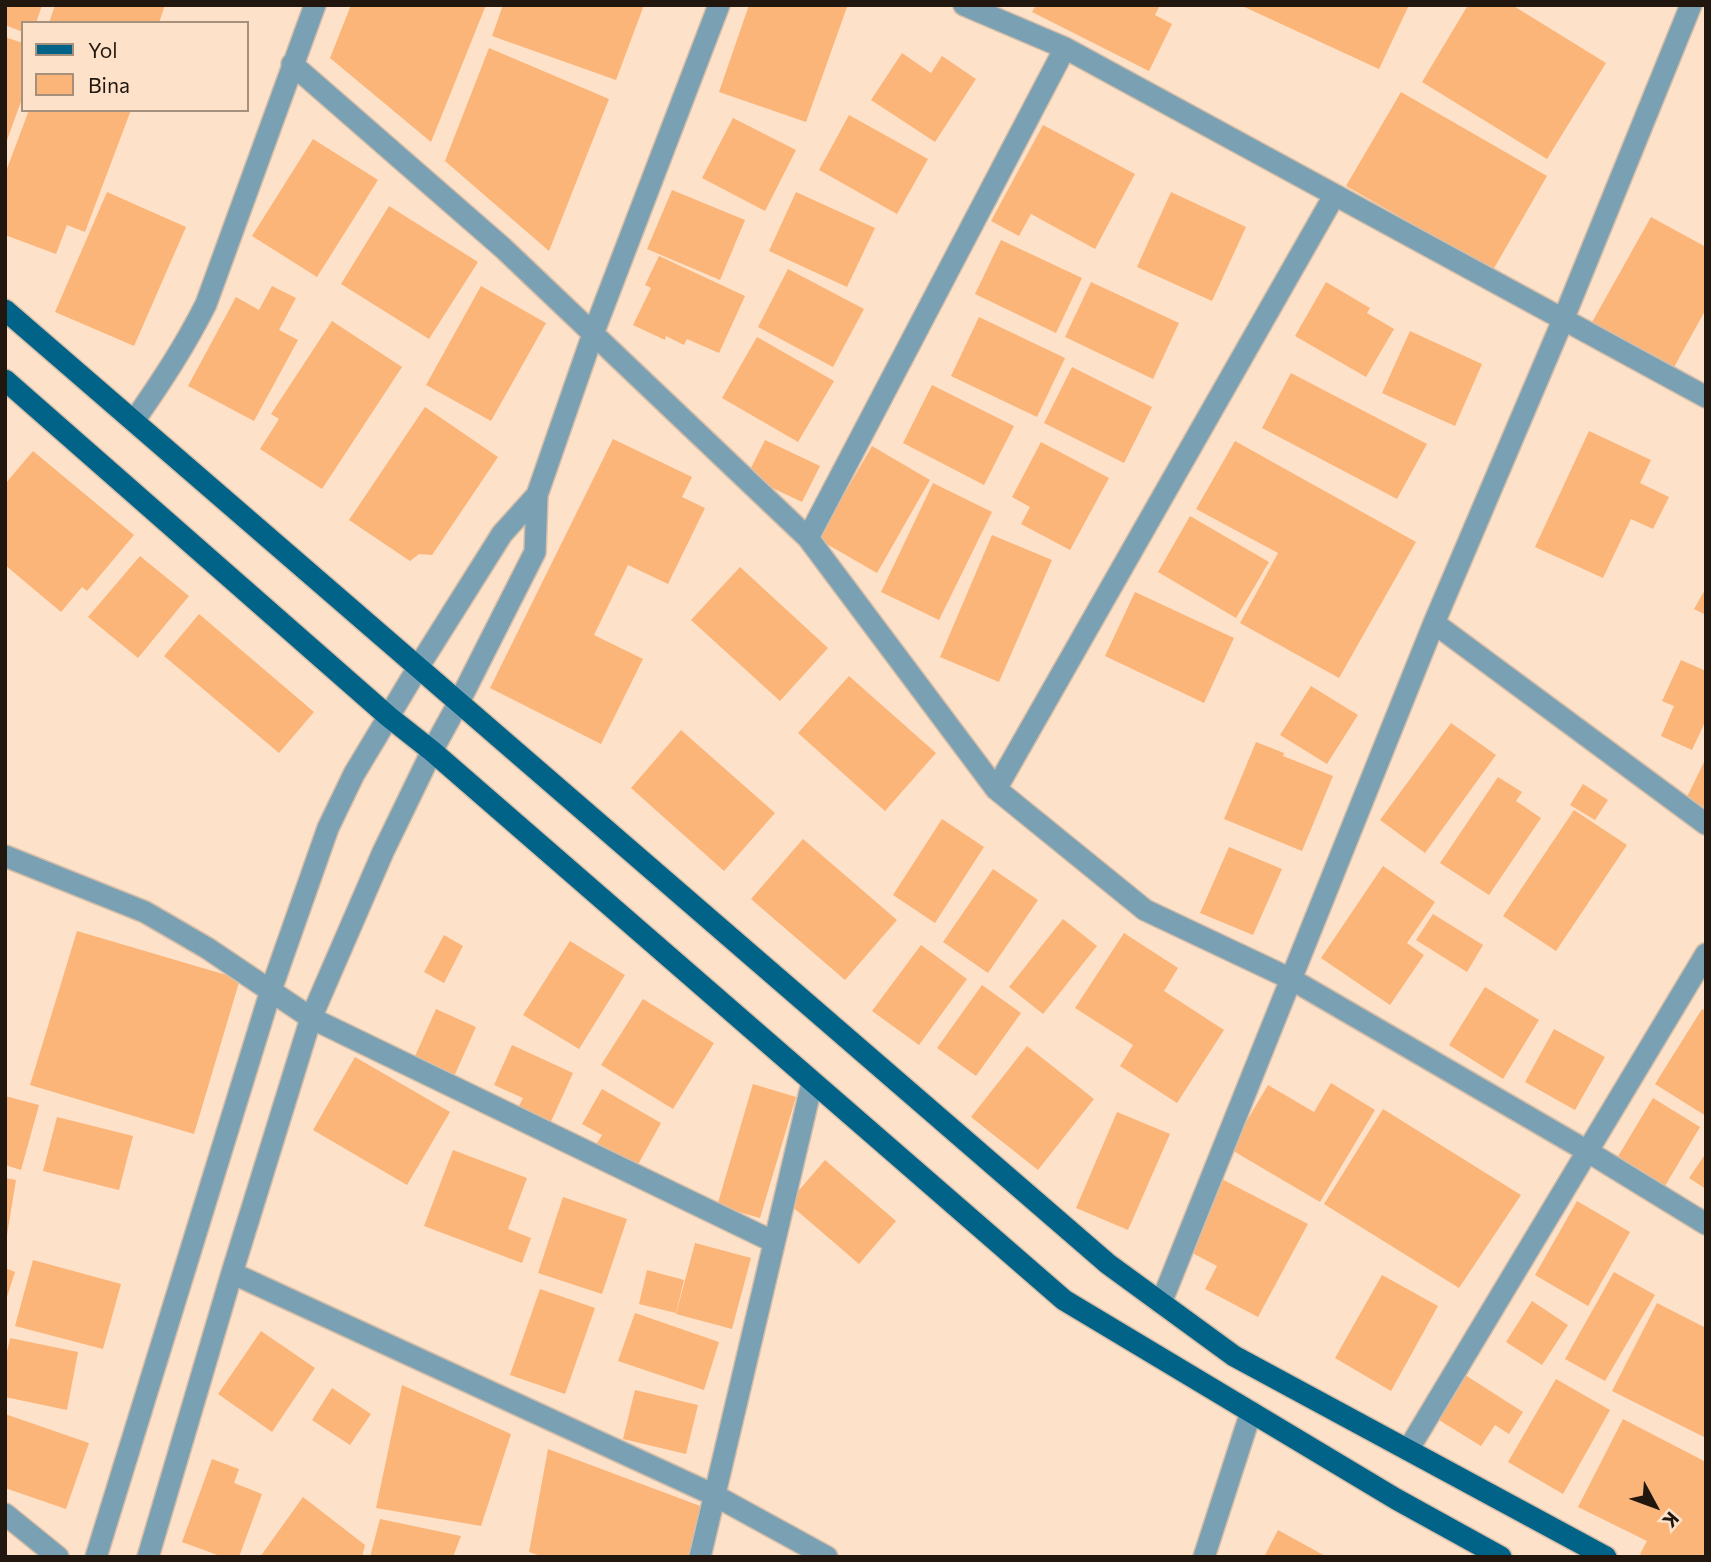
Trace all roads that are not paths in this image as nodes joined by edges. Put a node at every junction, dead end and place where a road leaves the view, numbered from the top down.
1 (315, 5) edge
2 (719, 5) edge
3 (964, 5) edge
4 (1693, 9) edge
5 (1065, 48) junction
6 (292, 64) junction
7 (1334, 196) junction
8 (5, 310) edge
9 (1563, 320) junction
10 (593, 334) junction
11 (5, 380) edge
12 (1706, 397) edge
13 (134, 421) junction
14 (537, 495) junction
15 (808, 538) junction
16 (1434, 623) junction
17 (419, 666) junction
18 (459, 702) junction
19 (389, 717) junction
20 (432, 751) junction
21 (996, 789) junction
22 (1706, 824) edge
23 (5, 856) edge
24 (1706, 954) edge
25 (1291, 979) junction
26 (271, 990) junction
27 (311, 1018) junction
28 (812, 1083) junction
29 (1587, 1151) junction
30 (1706, 1224) edge
31 (774, 1242) junction
32 (232, 1272) junction
33 (1161, 1303) junction
34 (1251, 1412) junction
35 (1408, 1450) junction
36 (713, 1495) junction
37 (5, 1514) edge
38 (58, 1557) edge
39 (96, 1557) edge
40 (148, 1557) edge
41 (700, 1557) edge
42 (827, 1557) edge
43 (1204, 1557) edge
44 (1501, 1557) edge
45 (1606, 1557) edge

1 - 6 street
2 - 10 street
3 - 5 street
4 - 9 street
5 - 7 street
5 - 15 street
6 - 10 street
6 - 13 street
7 - 9 street
7 - 21 street
8 - 13 main road
9 - 12 street
9 - 16 street
10 - 14 street
10 - 15 street
11 - 19 main road
13 - 17 main road
14 - 17 street
14 - 18 street
15 - 21 street
16 - 22 street
16 - 25 street
17 - 18 main road
17 - 19 street
18 - 20 street
18 - 33 main road
19 - 20 main road
19 - 26 street
20 - 27 street
20 - 28 main road
21 - 25 street
23 - 26 street
24 - 29 street
25 - 29 street
25 - 33 street
26 - 27 street
26 - 39 street
27 - 31 street
27 - 32 street
28 - 31 street
28 - 34 main road
29 - 30 street
29 - 35 street
31 - 36 street
32 - 36 street
32 - 40 street
33 - 35 main road
34 - 43 street
34 - 44 main road
35 - 45 main road
36 - 41 street
36 - 42 street
37 - 38 street

